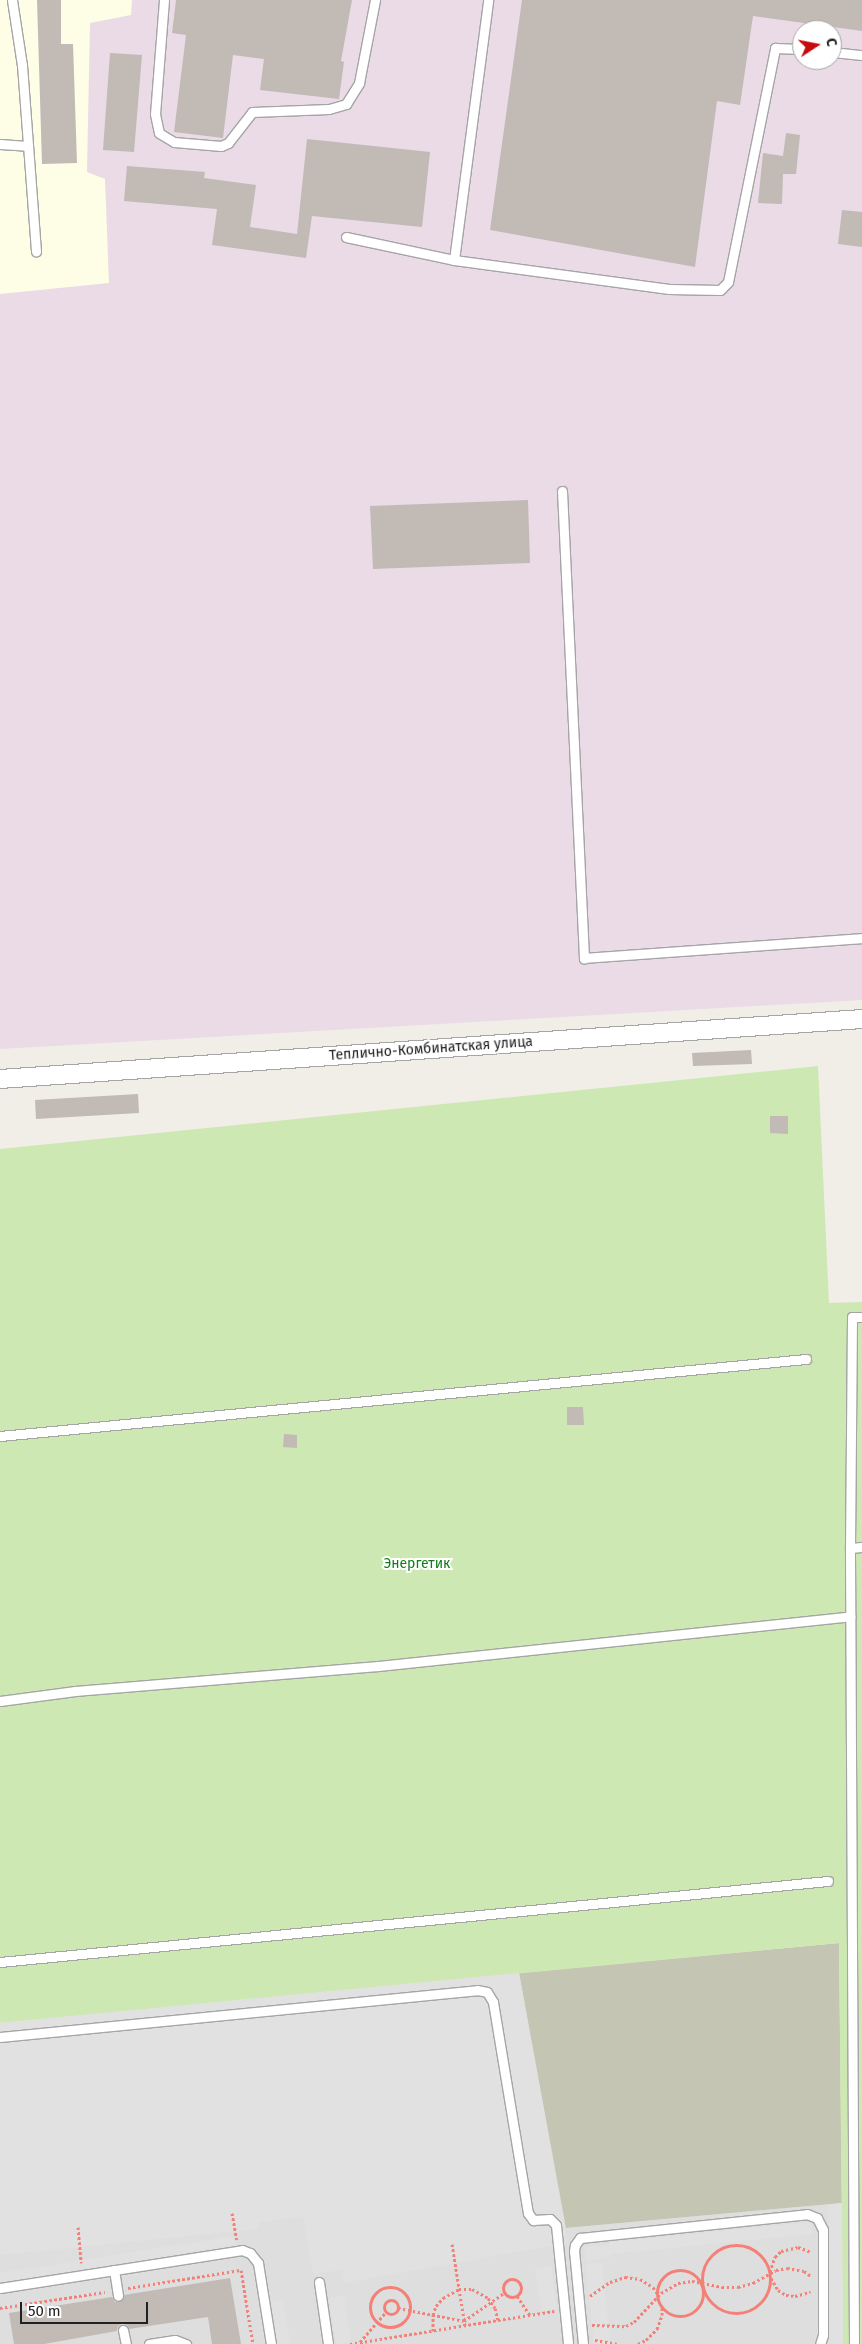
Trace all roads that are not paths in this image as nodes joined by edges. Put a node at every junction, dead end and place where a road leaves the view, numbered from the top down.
1 (12, 0) edge
2 (164, 0) edge
3 (375, 0) edge
4 (488, 0) edge
5 (792, 49) edge
6 (842, 53) edge
7 (862, 55) edge
8 (0, 144) edge
9 (27, 146) junction
10 (346, 237) dead end
11 (36, 251) dead end
12 (454, 260) junction
13 (562, 491) dead end
14 (862, 938) edge
15 (862, 1019) edge
16 (0, 1079) edge
17 (862, 1317) edge
18 (806, 1359) dead end
19 (0, 1436) edge
20 (862, 1547) edge
21 (850, 1548) junction
22 (850, 1616) junction
23 (0, 1701) edge
24 (828, 1881) dead end
25 (0, 1962) edge
26 (0, 2037) edge
27 (114, 2270) junction
28 (319, 2282) dead end
29 (0, 2288) edge
30 (117, 2293) road end
31 (123, 2330) dead end
32 (583, 2341) edge
33 (126, 2344) edge
34 (149, 2344) edge
35 (186, 2344) edge
36 (271, 2344) edge
37 (328, 2344) edge
38 (568, 2344) edge
39 (820, 2344) edge
40 (854, 2344) edge

1 - 9 lane
2 - 3 lane
4 - 12 lane
5 - 12 lane
6 - 7 lane
8 - 9 lane
9 - 11 lane
10 - 12 lane
13 - 14 lane
15 - 16 street, Теплично-Комбинатская улица
17 - 21 lane
18 - 19 lane
20 - 21 lane
21 - 22 lane
22 - 23 lane
22 - 40 lane
24 - 25 lane
26 - 38 lane
27 - 29 lane
27 - 30 lane
27 - 36 lane
28 - 37 lane
31 - 33 lane
32 - 39 lane
34 - 35 lane

